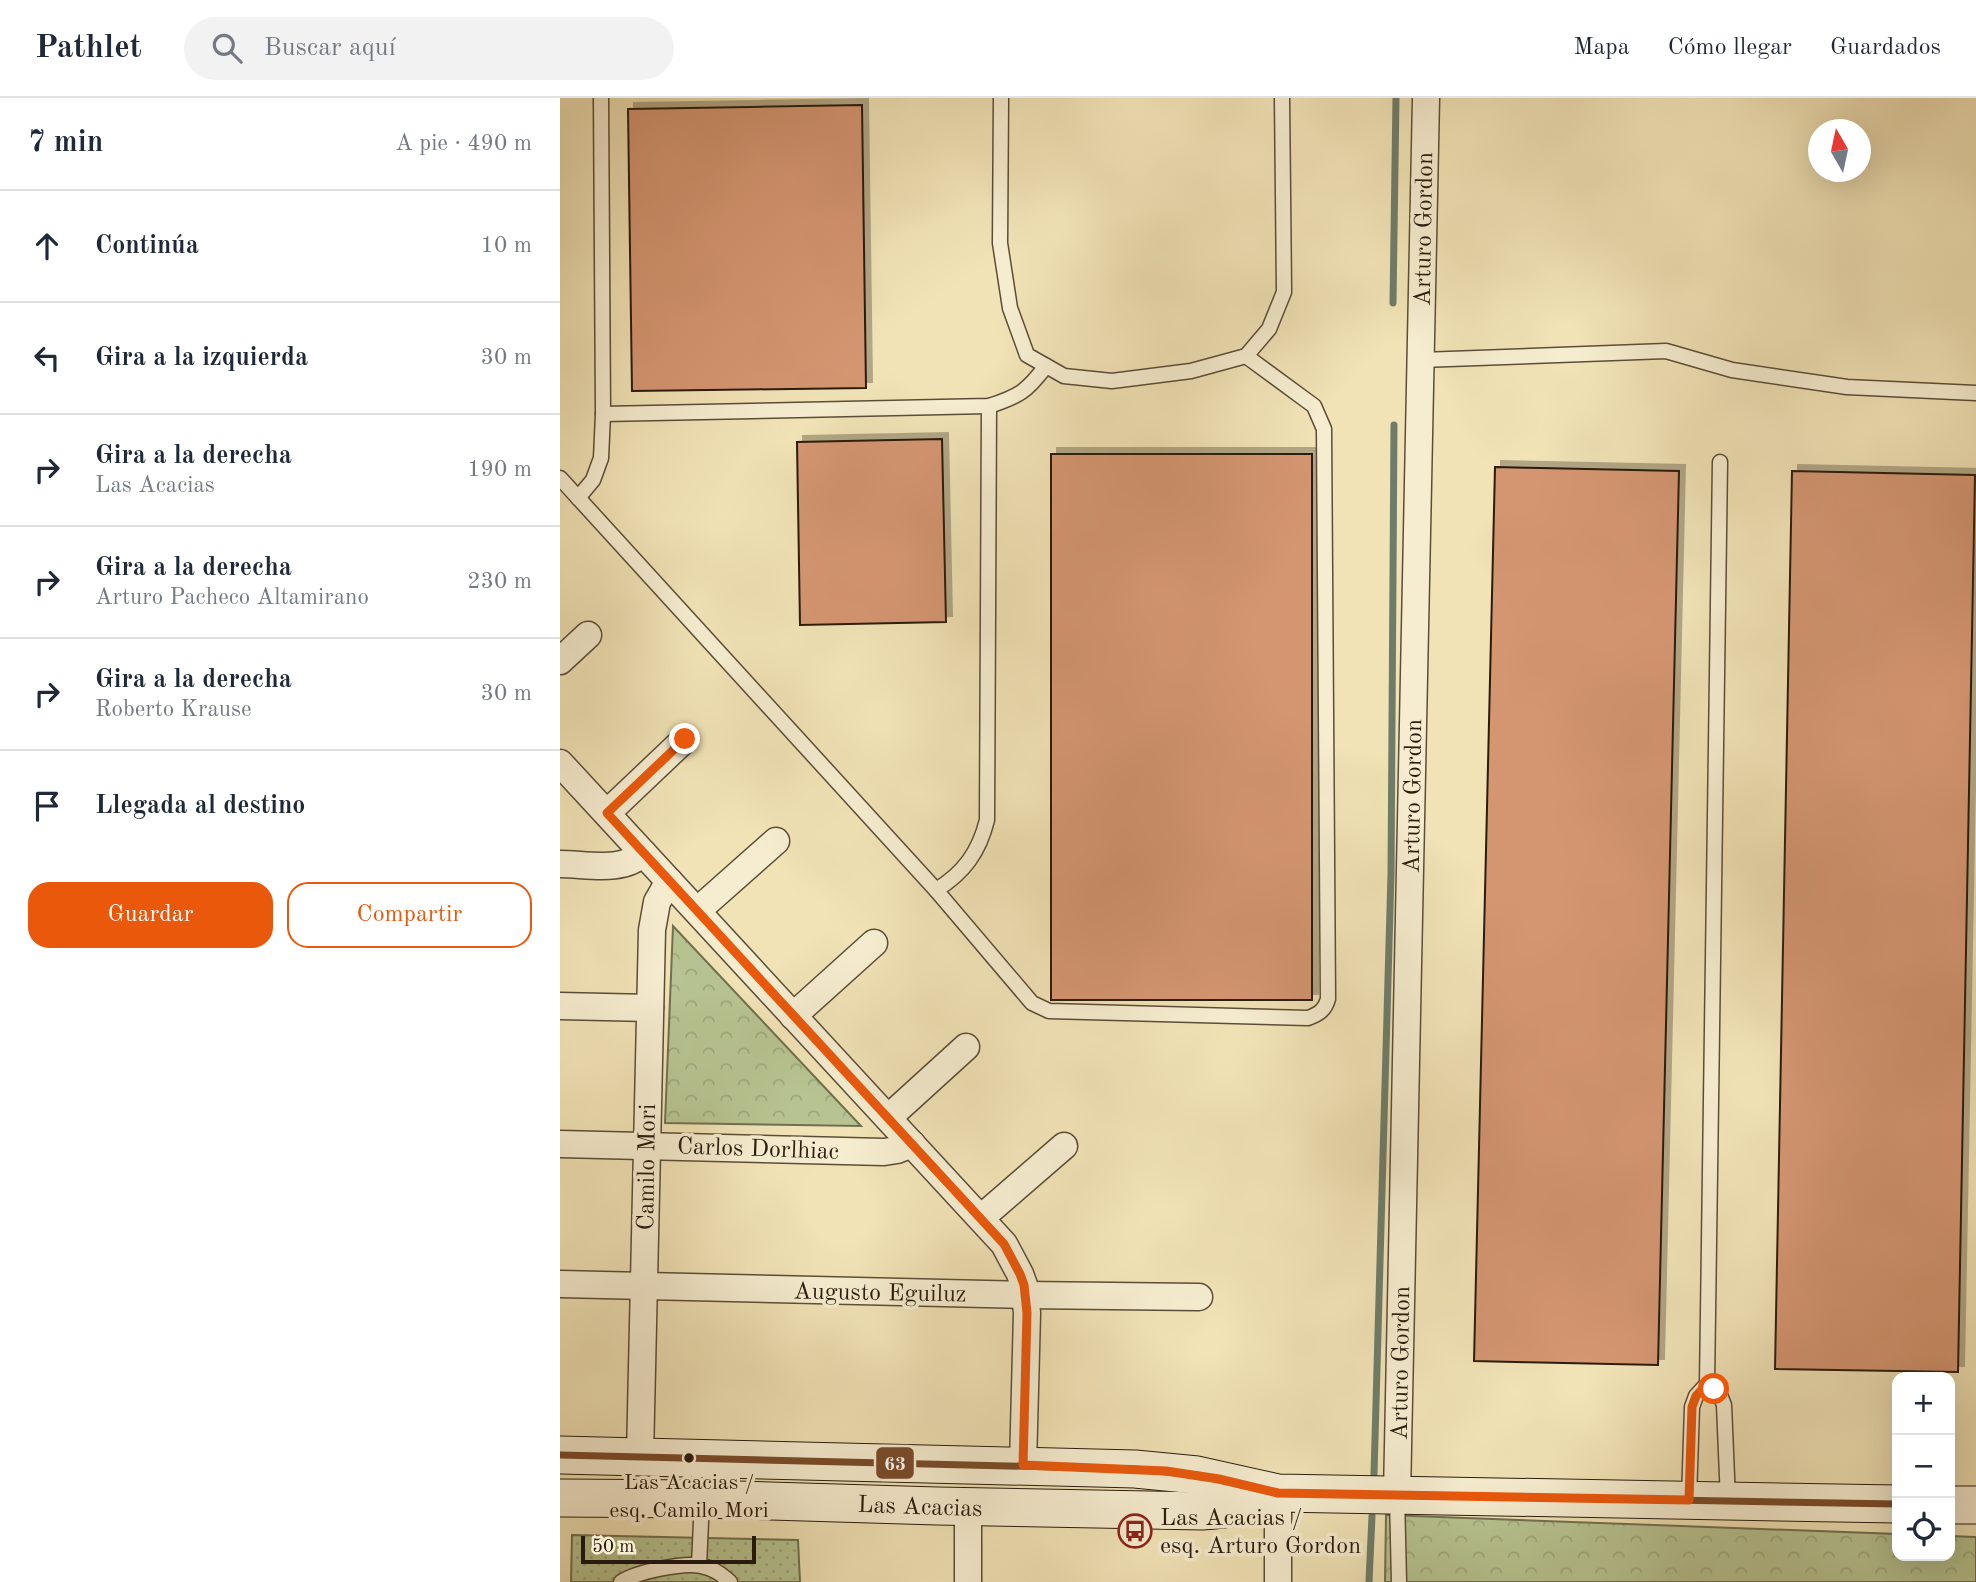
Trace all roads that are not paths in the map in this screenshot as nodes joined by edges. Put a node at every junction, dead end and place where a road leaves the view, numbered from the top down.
1 (601, 98) edge
2 (1002, 98) edge
3 (1282, 98) edge
4 (1426, 98) edge
5 (1246, 356) junction
6 (1421, 360) junction
7 (1046, 366) junction
8 (1976, 393) edge
9 (989, 406) junction
10 (603, 414) junction
11 (1720, 462) dead end
12 (560, 478) edge
13 (578, 498) junction
14 (588, 635) dead end
15 (560, 661) edge
16 (685, 739) dead end
17 (560, 762) edge
18 (607, 813) junction
19 (776, 841) dead end
20 (643, 853) junction
21 (560, 864) edge
22 (669, 881) junction
23 (936, 890) junction
24 (697, 911) junction
25 (874, 943) dead end
26 (560, 1006) edge
27 (650, 1008) junction
28 (793, 1016) junction
29 (966, 1047) dead end
30 (888, 1118) junction
31 (560, 1143) edge
32 (912, 1144) junction
33 (647, 1145) junction
34 (1064, 1146) dead end
35 (981, 1218) junction
36 (560, 1284) edge
37 (643, 1286) junction
38 (1025, 1295) junction
39 (1199, 1297) dead end
40 (1707, 1384) junction
41 (565, 1455) edge
42 (640, 1457) junction
43 (1023, 1465) junction
44 (1135, 1469) junction
45 (1278, 1493) junction
46 (1397, 1495) junction
47 (564, 1498) edge
48 (702, 1499) junction
49 (1689, 1500) junction
50 (1728, 1501) junction
51 (1892, 1504) edge
52 (1955, 1505) edge
53 (1976, 1505) edge
54 (968, 1507) junction
55 (1133, 1511) junction
56 (699, 1565) junction
57 (621, 1582) edge
58 (730, 1582) edge
59 (968, 1582) edge
60 (1278, 1582) edge
61 (1399, 1582) edge

1 - 10 lane
2 - 7 lane
3 - 5 lane
4 - 6 street, Arturo Gordon
5 - 7 lane
5 - 23 lane
6 - 8 lane
6 - 46 street, Arturo Gordon
7 - 9 lane
9 - 10 lane
9 - 23 lane
10 - 13 lane
11 - 40 lane
12 - 13 lane
13 - 23 lane
14 - 15 street
16 - 18 street
17 - 18 street
18 - 20 street
19 - 24 street
20 - 21 street
20 - 22 street
22 - 24 street
22 - 27 street, Camilo Mori
24 - 28 street
25 - 28 street
26 - 27 street
27 - 33 street, Camilo Mori
28 - 30 street
29 - 30 street
30 - 32 street
31 - 33 street, Carlos Dorlhiac
32 - 33 street, Carlos Dorlhiac
32 - 35 street
33 - 37 street, Camilo Mori
34 - 35 street
35 - 38 street
36 - 37 street, Augusto Eguiluz
37 - 38 street, Augusto Eguiluz
37 - 42 street, Camilo Mori
38 - 39 street, Augusto Eguiluz
38 - 43 street
40 - 49 lane
40 - 50 lane
41 - 42 main road, Las Acacias
41 - 47 main road
42 - 43 main road, Las Acacias
43 - 44 main road, Las Acacias
44 - 45 main road, Las Acacias
44 - 55 main road
45 - 46 main road, Las Acacias
45 - 55 main road, Las Acacias
45 - 60 street
46 - 49 main road, Las Acacias
46 - 61 lane
47 - 48 main road, Las Acacias
48 - 54 main road, Las Acacias
48 - 56 lane
49 - 50 main road, Las Acacias
50 - 51 main road, Las Acacias
52 - 53 main road
54 - 55 main road, Las Acacias
54 - 59 street
56 - 57 lane
56 - 58 lane

